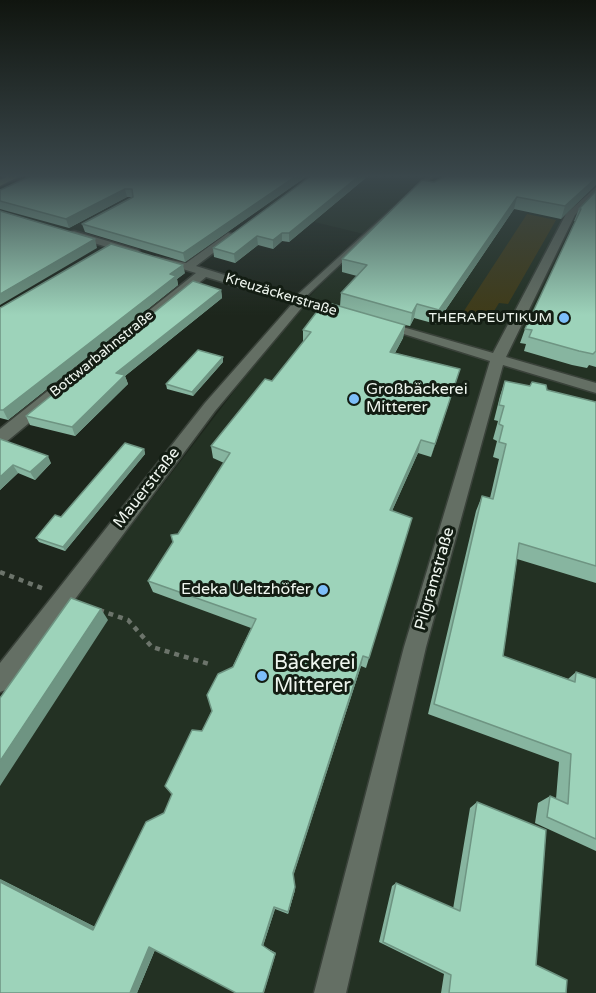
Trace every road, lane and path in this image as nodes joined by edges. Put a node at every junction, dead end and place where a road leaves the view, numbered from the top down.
1 (381, 222) edge
2 (567, 222) edge
3 (71, 231) edge
4 (237, 231) edge
5 (112, 245) junction
6 (92, 258) edge
7 (188, 267) junction
8 (205, 272) junction
9 (299, 300) junction
10 (497, 360) junction
11 (596, 388) edge
12 (0, 438) edge
13 (0, 572) edge
14 (62, 596) junction
15 (209, 664) dead end
16 (0, 681) edge
17 (330, 993) edge

1 - 9 lane
2 - 10 street, Pilgramstraße
3 - 5 street, Kreuzäckerstraße
4 - 7 street
5 - 6 street
5 - 7 street, Kreuzäckerstraße
7 - 8 street, Kreuzäckerstraße
8 - 9 street, Kreuzäckerstraße
8 - 12 street, Bottwarbahnstraße
9 - 10 street, Kreuzäckerstraße
9 - 14 street, Mauerstraße
10 - 11 street, Kreuzäckerstraße
10 - 17 street, Pilgramstraße
13 - 14 path
14 - 15 path
14 - 16 street, Mauerstraße

